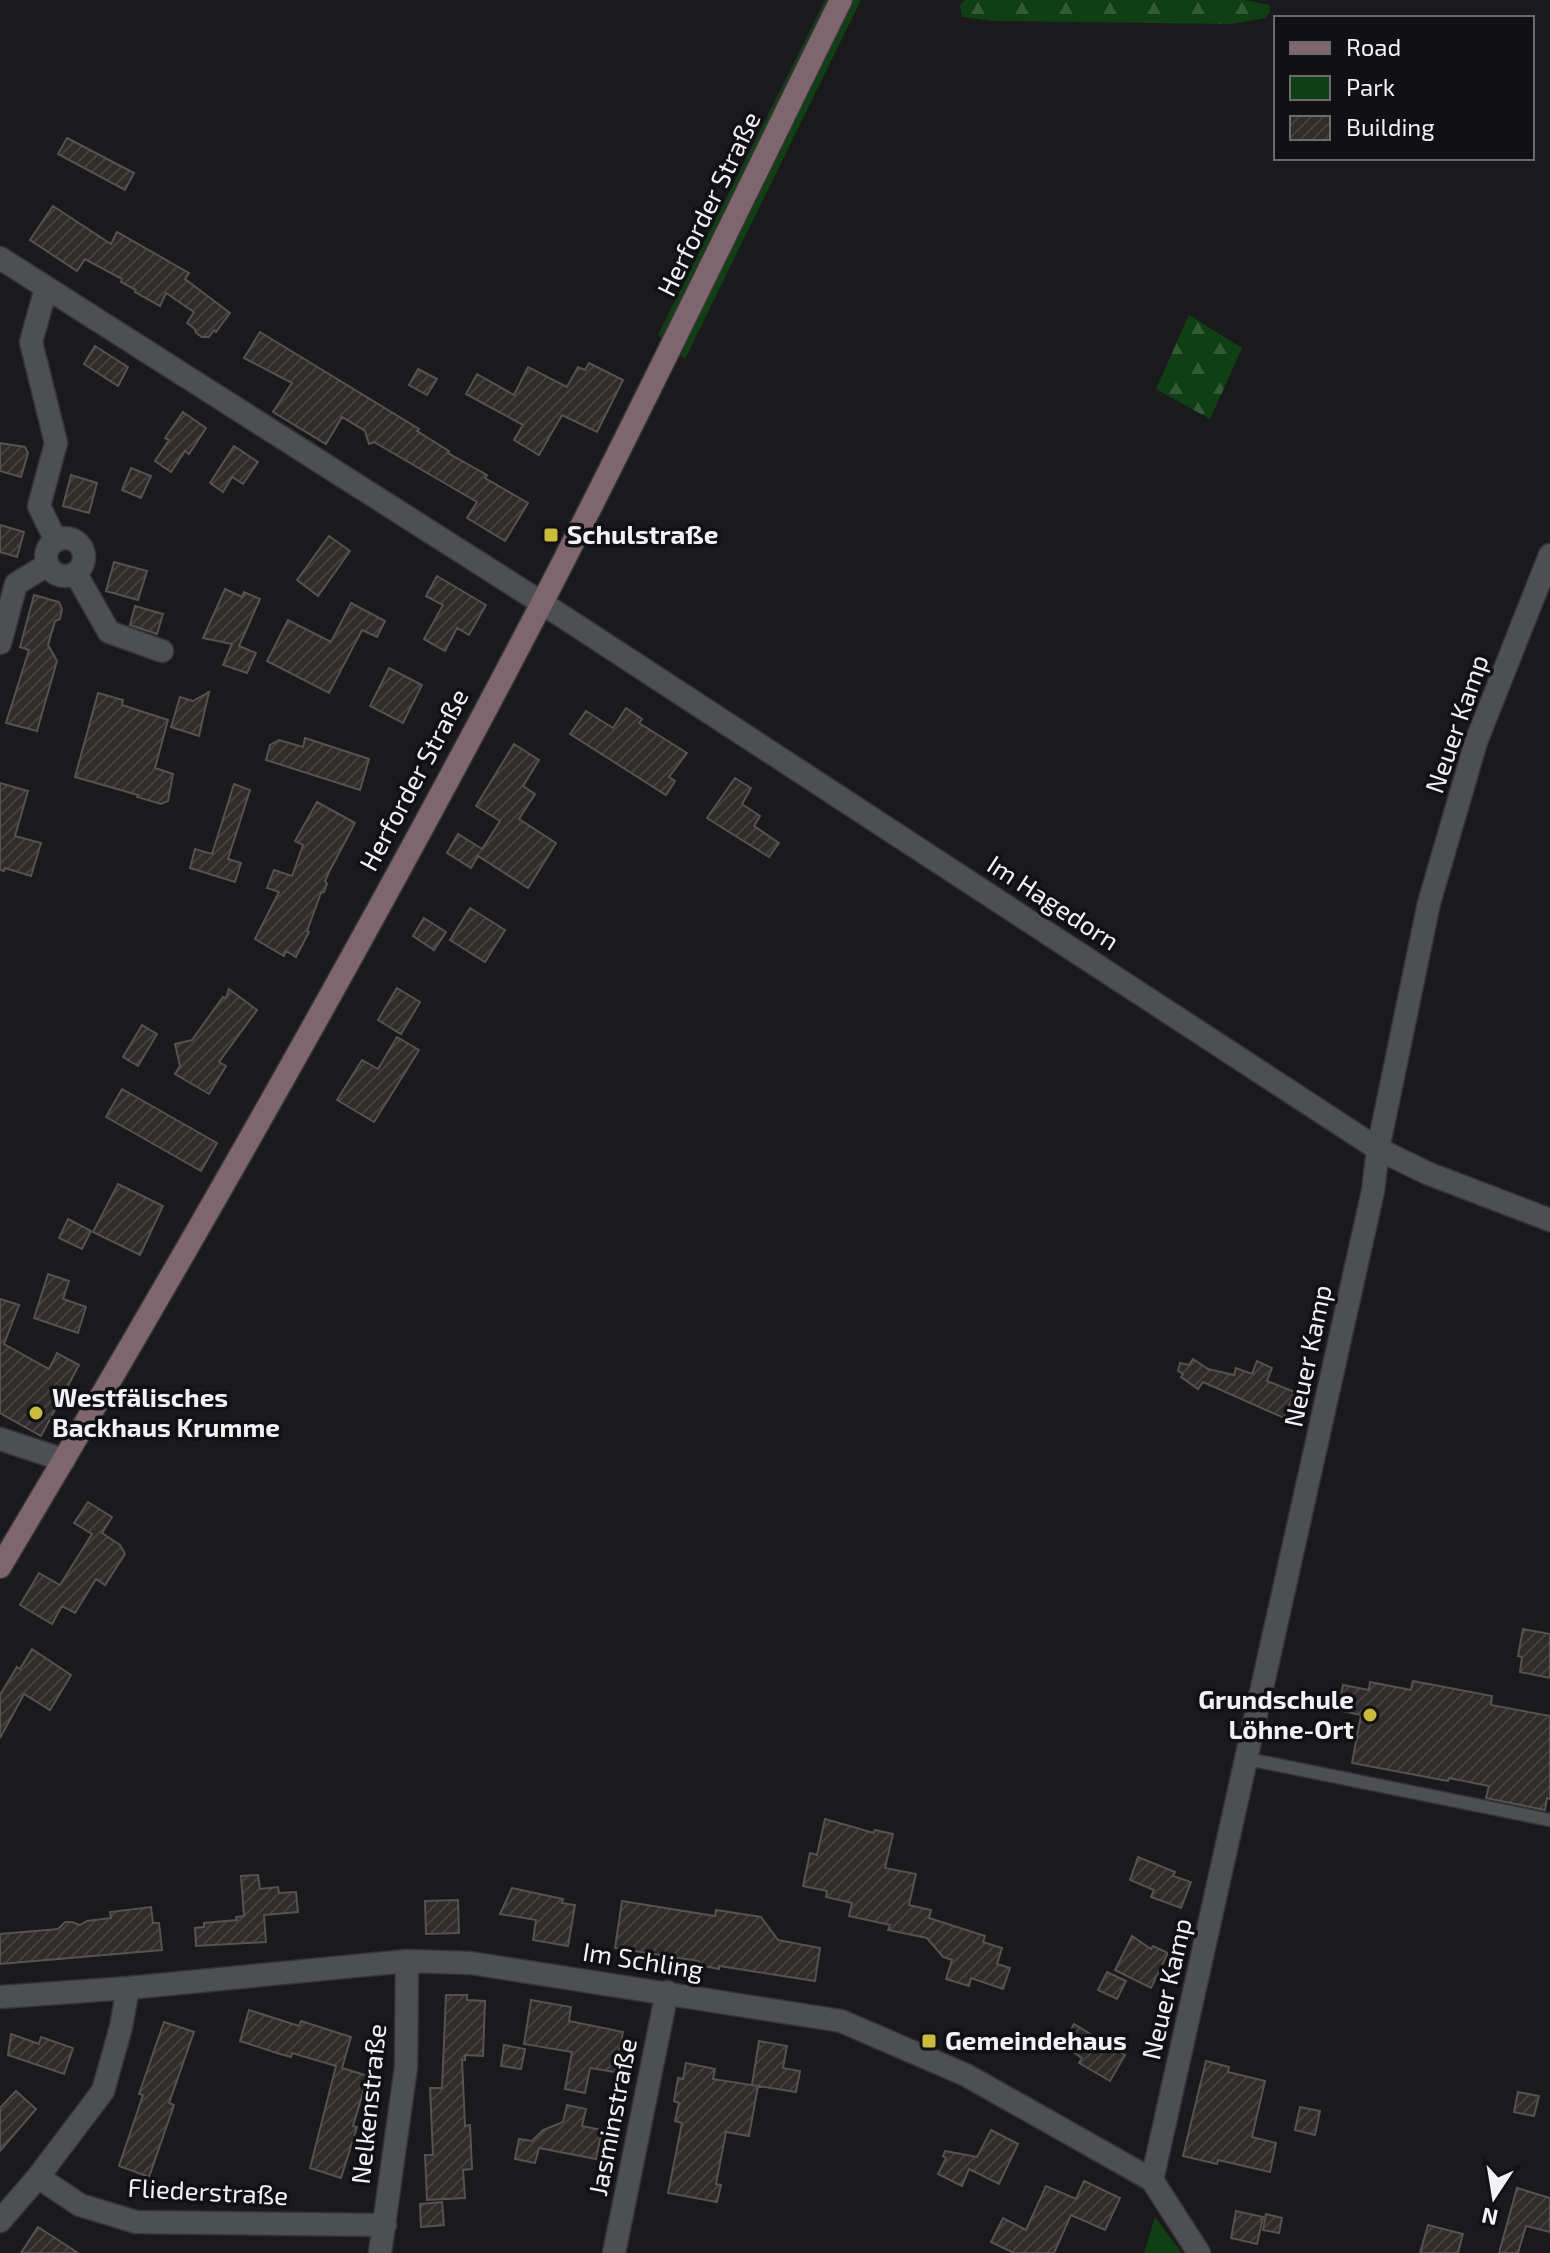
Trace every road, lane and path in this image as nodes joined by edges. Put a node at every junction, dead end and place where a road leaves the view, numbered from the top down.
1 (841, 0) edge
2 (0, 258) edge
3 (46, 288) junction
4 (56, 541) junction
5 (1550, 555) edge
6 (47, 565) junction
7 (76, 574) junction
8 (542, 603) junction
9 (0, 643) edge
10 (162, 651) dead end
11 (1378, 1149) junction
12 (1550, 1220) edge
13 (0, 1439) edge
14 (64, 1460) junction
15 (0, 1567) edge
16 (1248, 1759) junction
17 (1550, 1820) edge
18 (407, 1961) junction
19 (128, 1988) junction
20 (667, 1992) junction
21 (0, 1997) edge
22 (38, 2177) junction
23 (1152, 2180) junction
24 (0, 2221) edge
25 (385, 2225) junction
26 (380, 2253) edge
27 (614, 2253) edge
28 (1199, 2253) edge

1 - 8 main road, Herforder Straße
2 - 3 street
3 - 4 street
3 - 8 street
4 - 6 street
4 - 7 street
5 - 11 street, Neuer Kamp
6 - 7 street
6 - 9 street
7 - 10 street
8 - 11 street, Im Hagedorn
8 - 14 main road, Herforder Straße
11 - 12 street, Im Hagedorn
11 - 16 street, Neuer Kamp
13 - 14 street
14 - 15 main road, Herforder Straße
16 - 17 lane
16 - 23 street, Neuer Kamp
18 - 19 street, Im Schling
18 - 20 street, Im Schling
18 - 25 street, Nelkenstraße
19 - 21 street, Im Schling
19 - 22 street
20 - 23 street, Im Schling
20 - 27 street, Jasminstraße
22 - 24 street
22 - 25 street, Fliederstraße
23 - 28 street, Im Schling
25 - 26 street, Nelkenstraße

